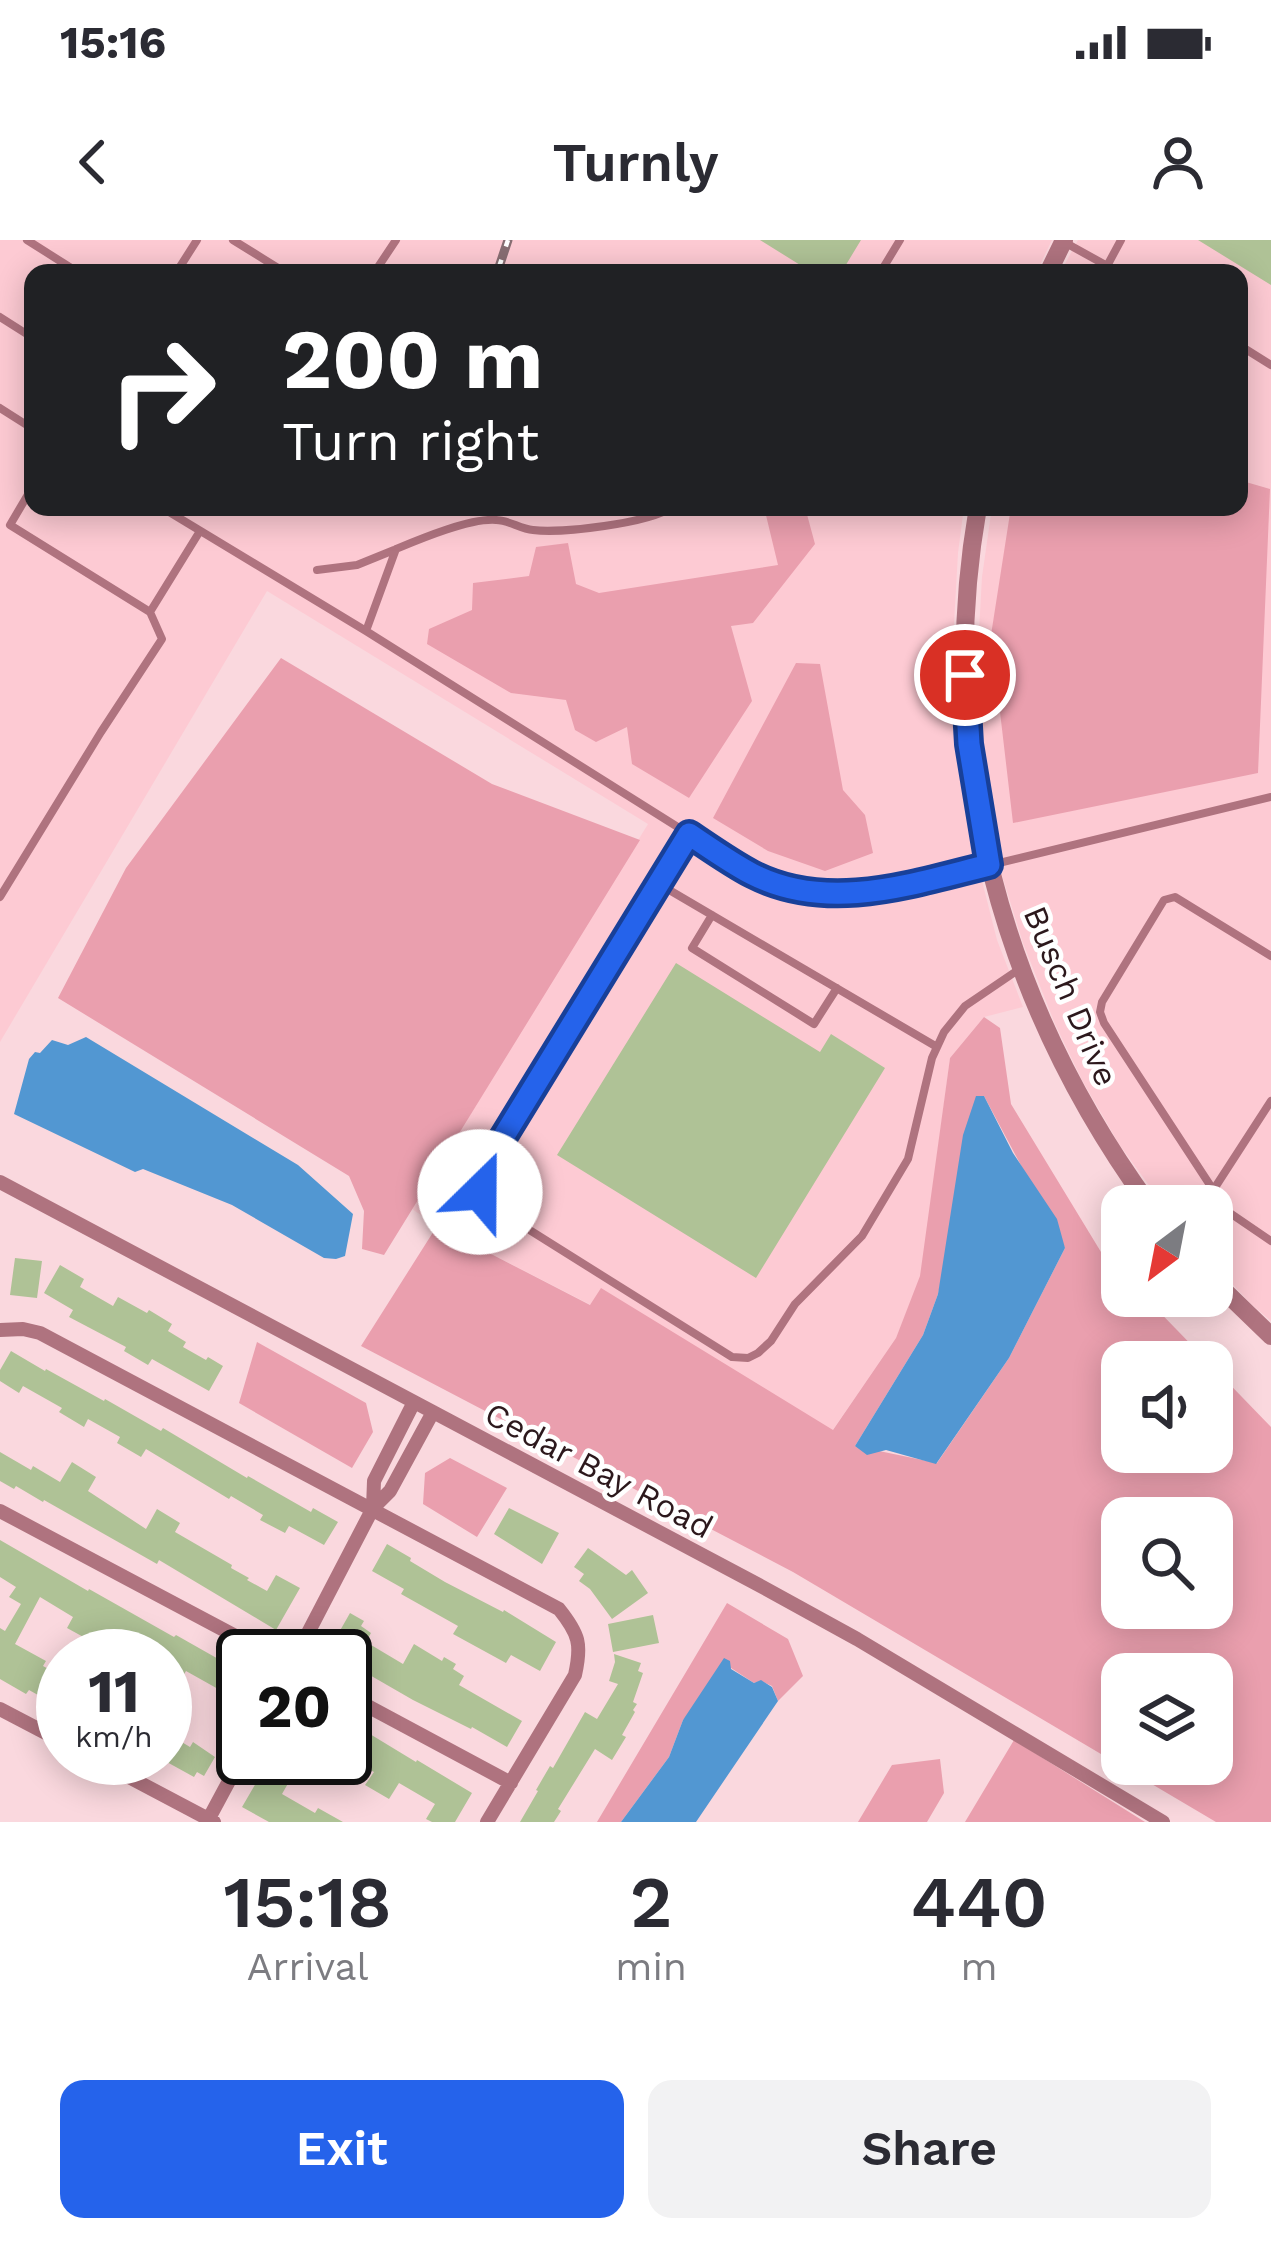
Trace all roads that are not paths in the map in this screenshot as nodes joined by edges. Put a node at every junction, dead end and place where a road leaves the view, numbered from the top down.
1 (27, 240) edge
2 (233, 240) edge
3 (1064, 241) edge
4 (66, 264) edge
5 (272, 264) edge
6 (1104, 264) edge
7 (24, 499) edge
8 (175, 516) edge
9 (494, 516) edge
10 (657, 516) edge
11 (976, 516) edge
12 (494, 519) junction
13 (5, 524) edge
14 (200, 531) junction
15 (396, 549) junction
16 (316, 570) dead end
17 (150, 612) junction
18 (366, 631) junction
19 (1271, 797) edge
20 (689, 834) junction
21 (989, 865) junction
22 (658, 884) junction
23 (0, 897) edge
24 (712, 915) junction
25 (1271, 956) edge
26 (1020, 970) junction
27 (837, 988) junction
28 (937, 1047) junction
29 (1271, 1101) edge
30 (0, 1182) edge
31 (1136, 1185) edge
32 (1211, 1185) edge
33 (1217, 1185) edge
34 (1233, 1215) edge
35 (1271, 1241) edge
36 (1233, 1299) edge
37 (0, 1330) edge
38 (1271, 1336) edge
39 (414, 1402) junction
40 (433, 1412) junction
41 (373, 1508) junction
42 (0, 1510) edge
43 (223, 1629) edge
44 (310, 1629) edge
45 (372, 1708) edge
46 (0, 1709) edge
47 (36, 1728) edge
48 (511, 1783) junction
49 (143, 1785) edge
50 (228, 1785) edge
51 (210, 1821) edge
52 (487, 1822) edge
53 (1163, 1822) edge

1 - 4 lane
2 - 5 lane
3 - 6 lane
7 - 13 lane
8 - 14 lane
9 - 12 lane
10 - 12 lane
11 - 21 street, Busch Drive
12 - 15 lane
13 - 17 lane
14 - 17 lane
14 - 18 lane
15 - 16 lane
15 - 18 lane
17 - 23 lane
18 - 20 lane
19 - 21 lane
20 - 21 lane
20 - 22 lane
21 - 26 street, Busch Drive
22 - 24 lane
22 - 28 lane
24 - 27 lane
24 - 27 lane
25 - 32 lane
26 - 28 lane
26 - 31 street, Busch Drive
27 - 28 lane
29 - 33 lane
30 - 39 street, Cedar Bay Road
34 - 35 lane
36 - 38 street
37 - 41 street
39 - 40 street, Cedar Bay Road
39 - 41 street
40 - 41 street
40 - 53 street, Cedar Bay Road
41 - 44 street
41 - 48 street
42 - 43 street
45 - 48 street
46 - 47 street
48 - 52 street
49 - 51 street
50 - 51 street

